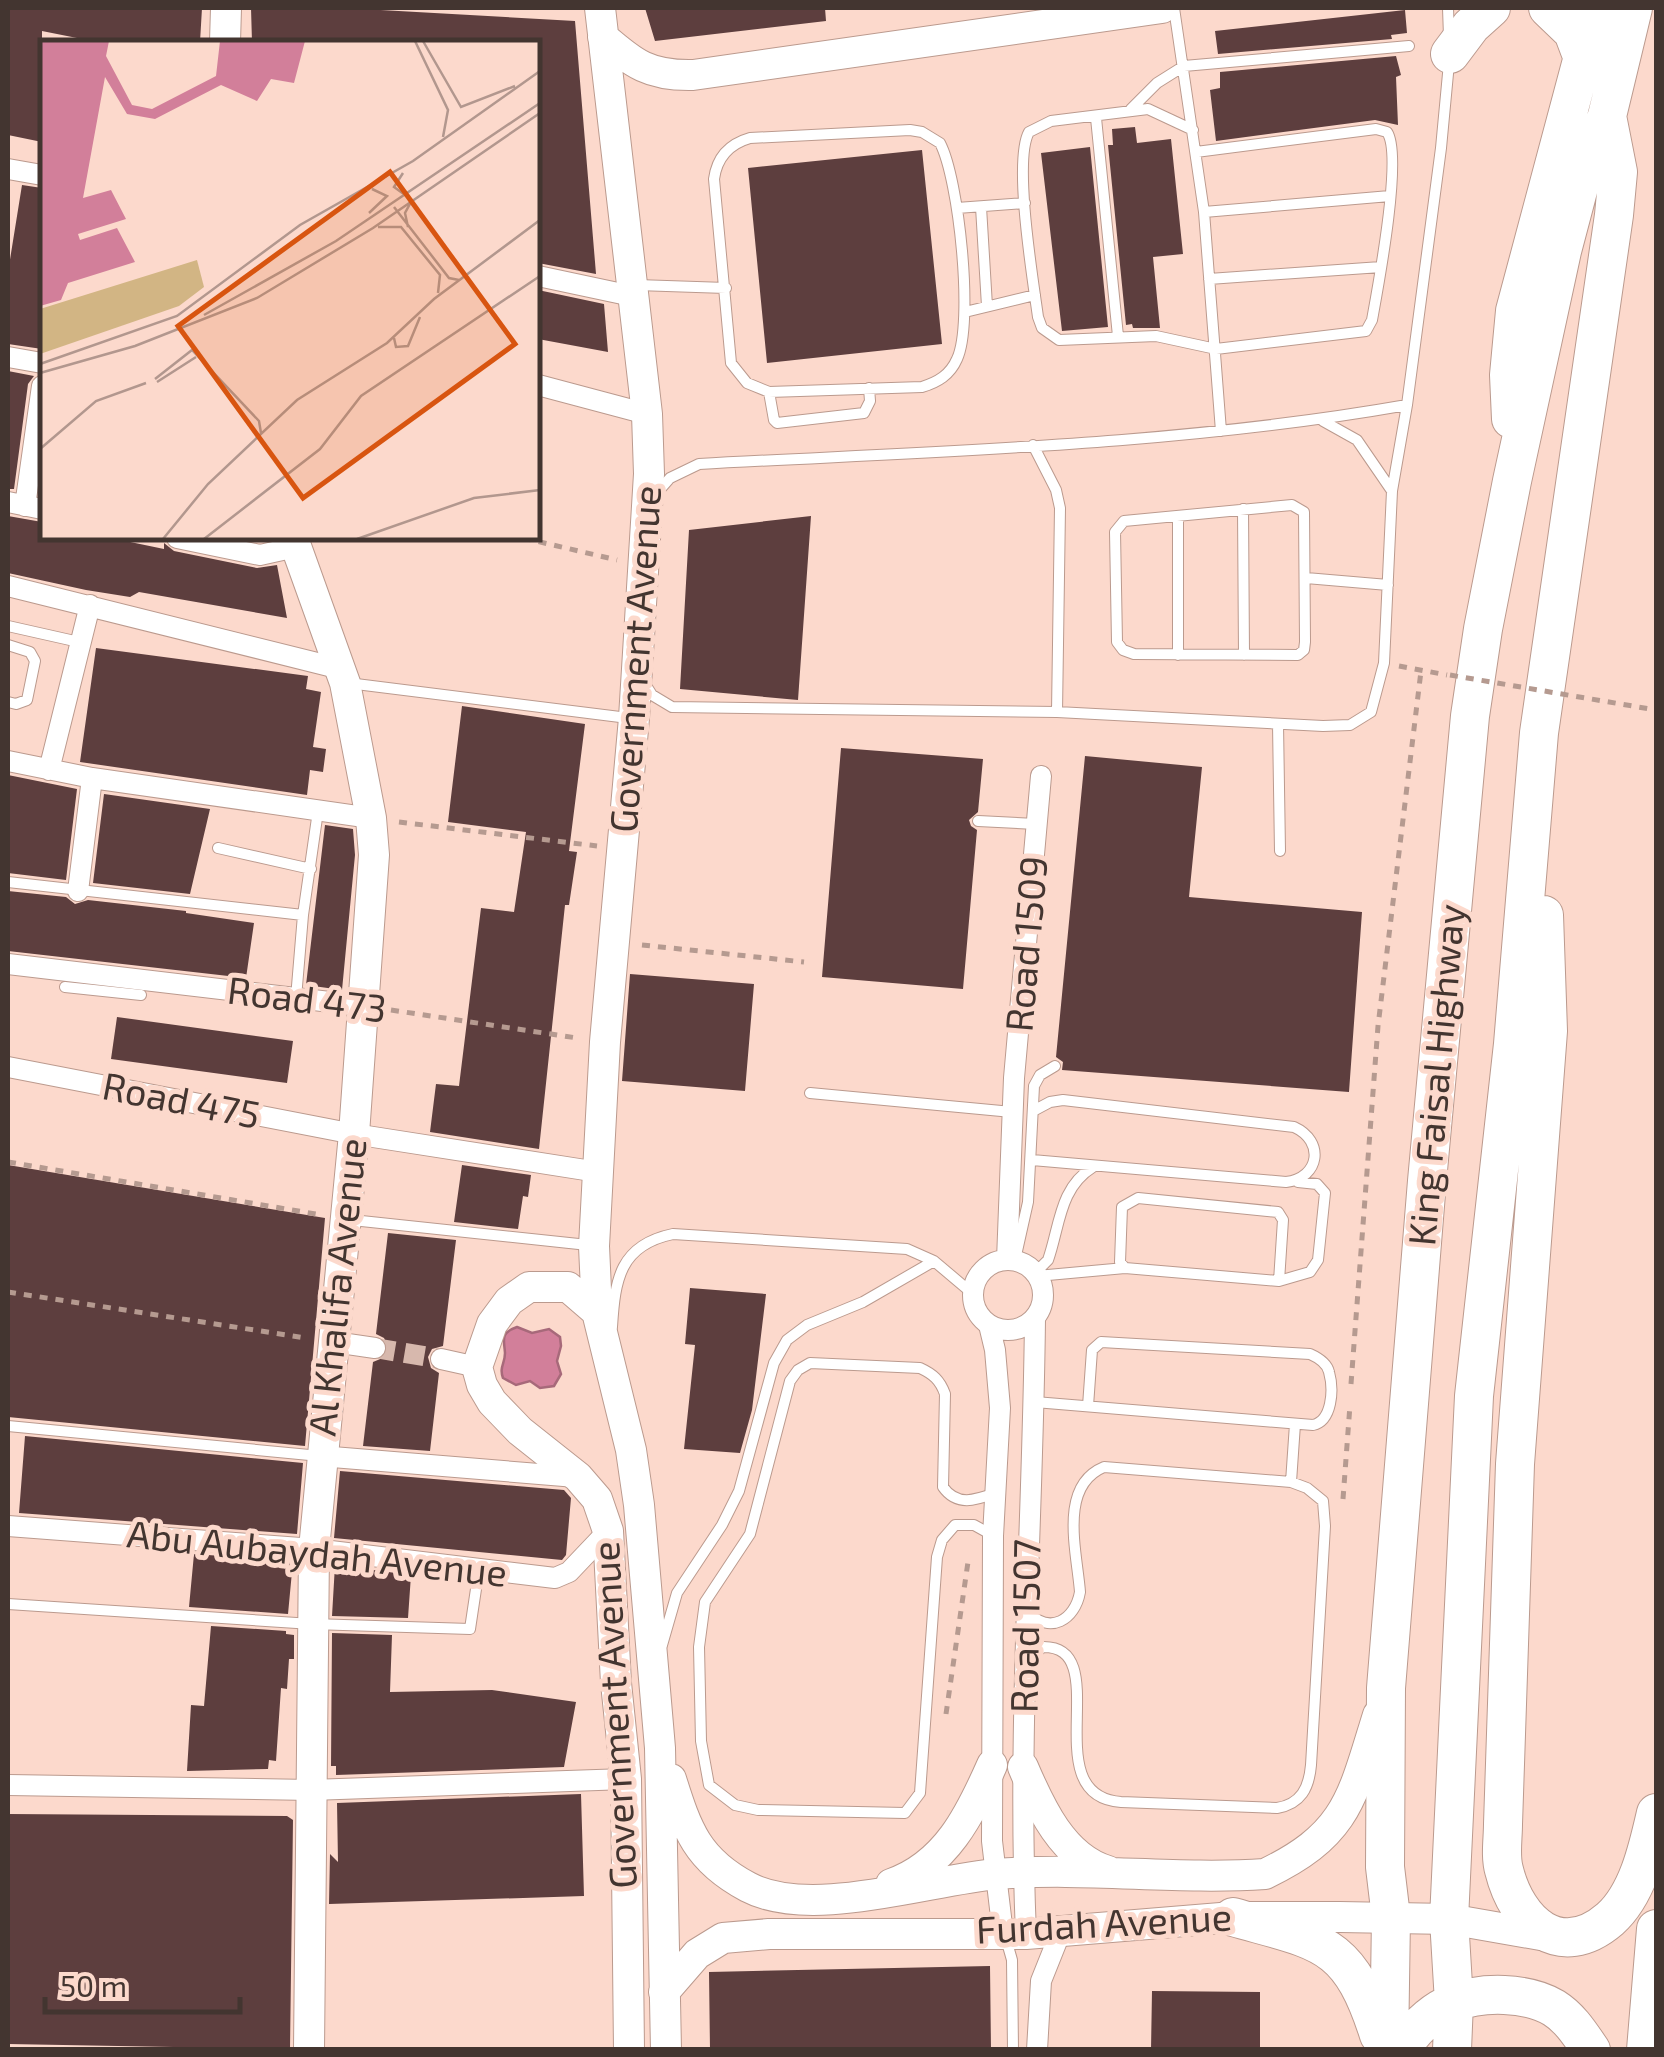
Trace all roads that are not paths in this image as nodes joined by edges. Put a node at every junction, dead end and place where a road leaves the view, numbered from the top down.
1 (226, 8) edge
2 (1162, 8) edge
3 (1174, 8) edge
4 (1448, 8) edge
5 (1491, 8) edge
6 (1548, 8) edge
7 (1596, 8) edge
8 (1633, 8) edge
9 (601, 22) edge
10 (225, 40) edge
11 (1408, 46) dead end
12 (1450, 54) junction
13 (1582, 56) junction
14 (1184, 66) junction
15 (1130, 110) junction
16 (1608, 116) junction
17 (1096, 118) junction
18 (1193, 130) junction
19 (1196, 152) junction
20 (8, 169) edge
21 (40, 175) edge
22 (1390, 196) junction
23 (1026, 203) junction
24 (980, 207) junction
25 (957, 208) junction
26 (1204, 212) junction
27 (1381, 266) junction
28 (540, 276) edge
29 (1208, 279) junction
30 (726, 288) junction
31 (632, 291) junction
32 (1035, 295) junction
33 (987, 306) junction
34 (965, 312) junction
35 (1118, 336) junction
36 (1216, 348) junction
37 (8, 357) edge
38 (40, 363) edge
39 (540, 386) edge
40 (869, 388) junction
41 (768, 392) junction
42 (40, 400) edge
43 (1407, 405) junction
44 (647, 414) junction
45 (1322, 420) junction
46 (1221, 430) junction
47 (1034, 446) junction
48 (1512, 481) junction
49 (1392, 490) junction
50 (647, 503) junction
51 (25, 506) edge
52 (1243, 509) junction
53 (1178, 516) junction
54 (194, 540) edge
55 (294, 542) edge
56 (1306, 578) junction
57 (1388, 585) junction
58 (8, 586) edge
59 (90, 605) junction
60 (8, 626) edge
61 (79, 642) junction
62 (8, 646) edge
63 (1178, 655) junction
64 (1244, 655) junction
65 (637, 672) junction
66 (341, 675) junction
67 (8, 702) edge
68 (1056, 712) junction
69 (634, 718) junction
70 (1278, 724) junction
71 (1540, 733) junction
72 (8, 761) edge
73 (49, 770) junction
74 (1041, 776) dead end
75 (92, 778) junction
76 (318, 810) junction
77 (372, 818) junction
78 (978, 820) dead end
79 (1037, 824) junction
80 (218, 848) dead end
81 (1280, 850) dead end
82 (310, 869) junction
83 (8, 882) edge
84 (78, 891) junction
85 (303, 915) junction
86 (8, 964) edge
87 (108, 984) junction
88 (64, 987) dead end
89 (141, 996) dead end
90 (296, 1000) junction
91 (364, 1006) junction
92 (1055, 1066) dead end
93 (8, 1067) edge
94 (810, 1093) dead end
95 (1035, 1110) junction
96 (1012, 1112) junction
97 (354, 1134) junction
98 (1032, 1160) junction
99 (1094, 1167) junction
100 (598, 1172) junction
101 (1295, 1181) junction
102 (344, 1219) junction
103 (594, 1246) junction
104 (934, 1262) junction
105 (1018, 1265) junction
106 (1125, 1268) junction
107 (1279, 1281) junction
108 (972, 1294) junction
109 (596, 1312) junction
110 (1035, 1318) junction
111 (989, 1325) junction
112 (334, 1342) junction
113 (375, 1348) tunnel mouth
114 (441, 1359) tunnel mouth
115 (477, 1367) junction
116 (612, 1368) junction
117 (1035, 1402) junction
118 (1088, 1406) junction
119 (1295, 1424) junction
120 (8, 1426) edge
121 (320, 1456) junction
122 (578, 1478) junction
123 (1291, 1482) junction
124 (996, 1494) junction
125 (8, 1526) edge
126 (608, 1531) junction
127 (993, 1536) junction
128 (314, 1549) junction
129 (479, 1567) junction
130 (8, 1604) edge
131 (1024, 1606) junction
132 (312, 1624) junction
133 (1025, 1660) junction
134 (1386, 1688) junction
135 (654, 1690) junction
136 (660, 1748) junction
137 (992, 1765) junction
138 (1023, 1766) junction
139 (626, 1779) junction
140 (8, 1785) edge
141 (310, 1790) junction
142 (1656, 1813) edge
143 (1009, 1874) junction
144 (1120, 1874) junction
145 (849, 1899) junction
146 (1234, 1917) junction
147 (1391, 1917) junction
148 (1449, 1919) junction
149 (1656, 1929) edge
150 (1061, 1932) junction
151 (1014, 1934) junction
152 (1563, 1938) junction
153 (664, 1992) junction
154 (1454, 2002) junction
155 (310, 2050) edge
156 (629, 2050) edge
157 (666, 2050) edge
158 (1012, 2050) edge
159 (1037, 2050) edge
160 (1386, 2050) edge
161 (1400, 2050) edge
162 (1452, 2050) edge
163 (1591, 2050) edge
164 (1646, 2050) edge

1 - 10 main road
2 - 9 main road
3 - 14 lane
4 - 12 lane
5 - 12 highway
6 - 13 highway
7 - 13 highway
8 - 16 highway, King Faisal Highway
9 - 31 main road, Government Avenue
11 - 14 lane
12 - 43 lane
13 - 48 highway
14 - 15 lane
14 - 18 lane
15 - 17 lane
15 - 18 lane
16 - 48 highway, King Faisal Highway
16 - 71 highway, King Faisal Highway
17 - 23 lane
17 - 35 lane
18 - 19 lane
19 - 22 lane
19 - 26 lane
20 - 21 street
22 - 26 lane
22 - 27 lane
23 - 24 lane
23 - 32 lane
24 - 25 lane
24 - 33 lane
25 - 30 lane
25 - 34 lane
26 - 29 lane
27 - 29 lane
27 - 36 lane
28 - 31 street
29 - 36 lane
30 - 31 lane
30 - 41 lane
31 - 44 main road, Government Avenue
32 - 33 lane
32 - 35 lane
33 - 34 lane
34 - 40 lane
35 - 36 lane
36 - 46 lane
37 - 38 street
39 - 44 street
40 - 41 lane
40 - 41 lane
42 - 51 street
43 - 45 lane
43 - 49 lane
44 - 50 main road, Government Avenue
45 - 46 lane
45 - 49 lane
46 - 47 lane
47 - 50 lane
47 - 68 lane
48 - 134 highway, King Faisal Highway
49 - 57 lane
50 - 65 main road, Government Avenue
52 - 53 lane
52 - 56 lane
52 - 64 lane
53 - 63 lane
53 - 63 lane
54 - 55 street
55 - 66 main road, Al Khalifa Avenue
56 - 57 lane
56 - 64 lane
57 - 70 lane
58 - 59 street
59 - 61 street
59 - 66 street
60 - 61 lane
61 - 73 street
62 - 67 lane
63 - 64 lane
65 - 68 lane
65 - 69 main road, Government Avenue
66 - 69 lane
66 - 77 main road, Al Khalifa Avenue
68 - 70 lane
69 - 100 main road, Government Avenue
70 - 81 lane
71 - 148 highway, King Faisal Highway
71 - 152 highway
72 - 73 street
73 - 75 street
74 - 79 street, Road 1509
75 - 76 street
75 - 84 street
76 - 77 street
76 - 82 lane
77 - 91 main road, Al Khalifa Avenue
78 - 79 lane
79 - 96 street, Road 1509
80 - 82 lane
82 - 85 lane
83 - 84 lane
84 - 85 lane
85 - 90 lane
86 - 87 street, Road 473
87 - 88 lane
87 - 89 lane
87 - 90 street, Road 473
90 - 91 street, Road 473
91 - 97 main road, Al Khalifa Avenue
92 - 95 lane
93 - 97 street, Road 475
94 - 96 lane
95 - 98 lane
95 - 101 lane
96 - 105 street, Road 1509
97 - 100 street, Road 475
97 - 102 main road, Al Khalifa Avenue
98 - 99 lane
98 - 105 lane
99 - 101 lane
99 - 105 lane
100 - 103 main road, Government Avenue
101 - 107 lane
102 - 103 lane
102 - 112 main road, Al Khalifa Avenue
103 - 109 main road, Government Avenue
104 - 108 lane
104 - 116 lane
104 - 135 lane
105 - 106 lane
105 - 108 street
105 - 110 street
106 - 107 lane
106 - 107 lane
108 - 111 street
109 - 115 main road
109 - 116 main road, Government Avenue
110 - 111 street
110 - 117 street, Road 1507
111 - 124 street, Road 1507
112 - 113 street
112 - 121 main road, Al Khalifa Avenue
114 - 115 street
115 - 122 main road, Government Avenue
116 - 135 main road, Government Avenue
117 - 118 lane
117 - 131 street, Road 1507
118 - 119 lane
118 - 119 lane
119 - 123 lane
120 - 121 lane
121 - 122 street
121 - 128 main road, Al Khalifa Avenue
122 - 126 main road, Government Avenue
123 - 131 lane
123 - 133 lane
124 - 127 street, Road 1507
124 - 127 lane
125 - 128 street, Abu Aubaydah Avenue
126 - 129 street, Abu Aubaydah Avenue
126 - 139 main road, Government Avenue
127 - 137 street, Road 1507
128 - 129 street, Abu Aubaydah Avenue
128 - 132 main road, Al Khalifa Avenue
129 - 132 lane
130 - 132 lane
131 - 133 street, Road 1507
132 - 141 main road, Al Khalifa Avenue
133 - 138 street, Road 1507
134 - 144 main road, Furdah Avenue
134 - 147 highway, King Faisal Highway
135 - 136 main road, Government Avenue
136 - 145 main road, Furdah Avenue
136 - 153 main road, Government Avenue
137 - 143 street, Road 1507
137 - 145 main road
138 - 143 street, Road 1507
138 - 144 main road
139 - 141 street
139 - 156 main road, Government Avenue
140 - 141 street
141 - 155 main road, Al Khalifa Avenue
142 - 152 highway
143 - 144 main road, Furdah Avenue
143 - 145 main road, Furdah Avenue
143 - 151 street, Road 1507
146 - 147 main road, Furdah Avenue
146 - 150 main road, Furdah Avenue
146 - 160 highway
147 - 148 main road, Furdah Avenue
147 - 160 highway, King Faisal Highway
148 - 152 main road, Furdah Avenue
148 - 154 highway, King Faisal Highway
149 - 164 highway
150 - 151 main road, Furdah Avenue
150 - 159 street
151 - 153 main road, Furdah Avenue
151 - 158 lane
153 - 157 main road, Government Avenue
154 - 161 highway
154 - 162 highway, King Faisal Highway
154 - 163 highway

